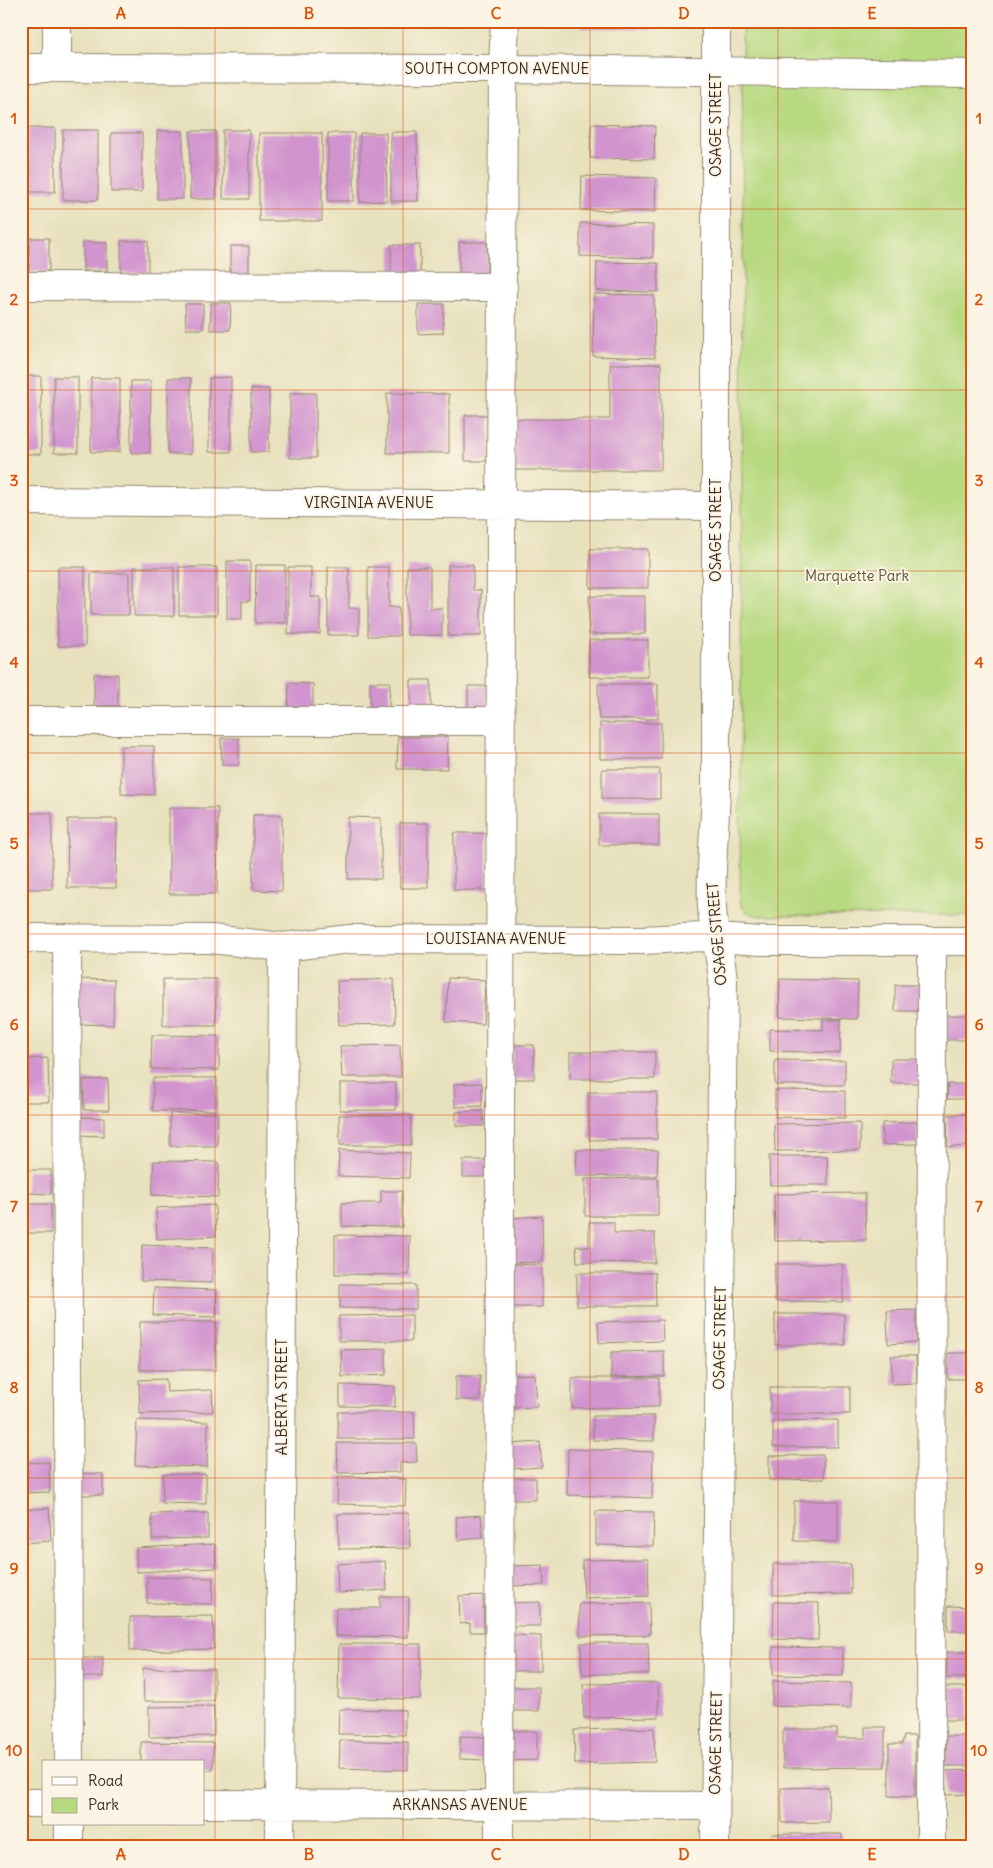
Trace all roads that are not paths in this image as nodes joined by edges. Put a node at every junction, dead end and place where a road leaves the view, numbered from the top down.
1 (57, 21) edge
2 (505, 21) edge
3 (716, 21) edge
4 (21, 68) edge
5 (57, 68) junction
6 (504, 69) junction
7 (716, 72) junction
8 (972, 74) edge
9 (21, 286) edge
10 (503, 288) junction
11 (21, 500) edge
12 (501, 503) junction
13 (716, 506) junction
14 (21, 721) edge
15 (501, 721) junction
16 (717, 937) junction
17 (21, 938) edge
18 (67, 938) junction
19 (502, 939) junction
20 (932, 941) junction
21 (972, 941) edge
22 (284, 947) junction
23 (69, 1760) edge
24 (21, 1803) edge
25 (42, 1803) edge
26 (205, 1804) edge
27 (280, 1804) junction
28 (499, 1805) junction
29 (716, 1806) junction
30 (69, 1826) edge
31 (69, 1847) edge
32 (280, 1847) edge
33 (499, 1847) edge
34 (715, 1847) edge
35 (931, 1847) edge

1 - 5 street
2 - 6 street
3 - 7 street, OSAGE STREET
4 - 5 street, SOUTH COMPTON AVENUE
5 - 6 street, SOUTH COMPTON AVENUE
6 - 7 street, SOUTH COMPTON AVENUE
6 - 10 street
7 - 8 street, SOUTH COMPTON AVENUE
7 - 13 street, OSAGE STREET
9 - 10 street
10 - 12 street
11 - 12 street, VIRGINIA AVENUE
12 - 13 street, VIRGINIA AVENUE
12 - 15 street
13 - 16 street, OSAGE STREET
14 - 15 street
15 - 19 street
16 - 19 street, LOUISIANA AVENUE
16 - 20 street, LOUISIANA AVENUE
16 - 29 street, OSAGE STREET
17 - 18 street, LOUISIANA AVENUE
18 - 22 street, LOUISIANA AVENUE
18 - 23 street
19 - 22 street, LOUISIANA AVENUE
19 - 28 street
20 - 21 street, LOUISIANA AVENUE
20 - 35 street
22 - 27 street, ALBERTA STREET
24 - 25 street
26 - 27 street, ARKANSAS AVENUE
27 - 28 street, ARKANSAS AVENUE
27 - 32 street, ALBERTA STREET
28 - 29 street, ARKANSAS AVENUE
28 - 33 street
29 - 34 street, OSAGE STREET
30 - 31 street

